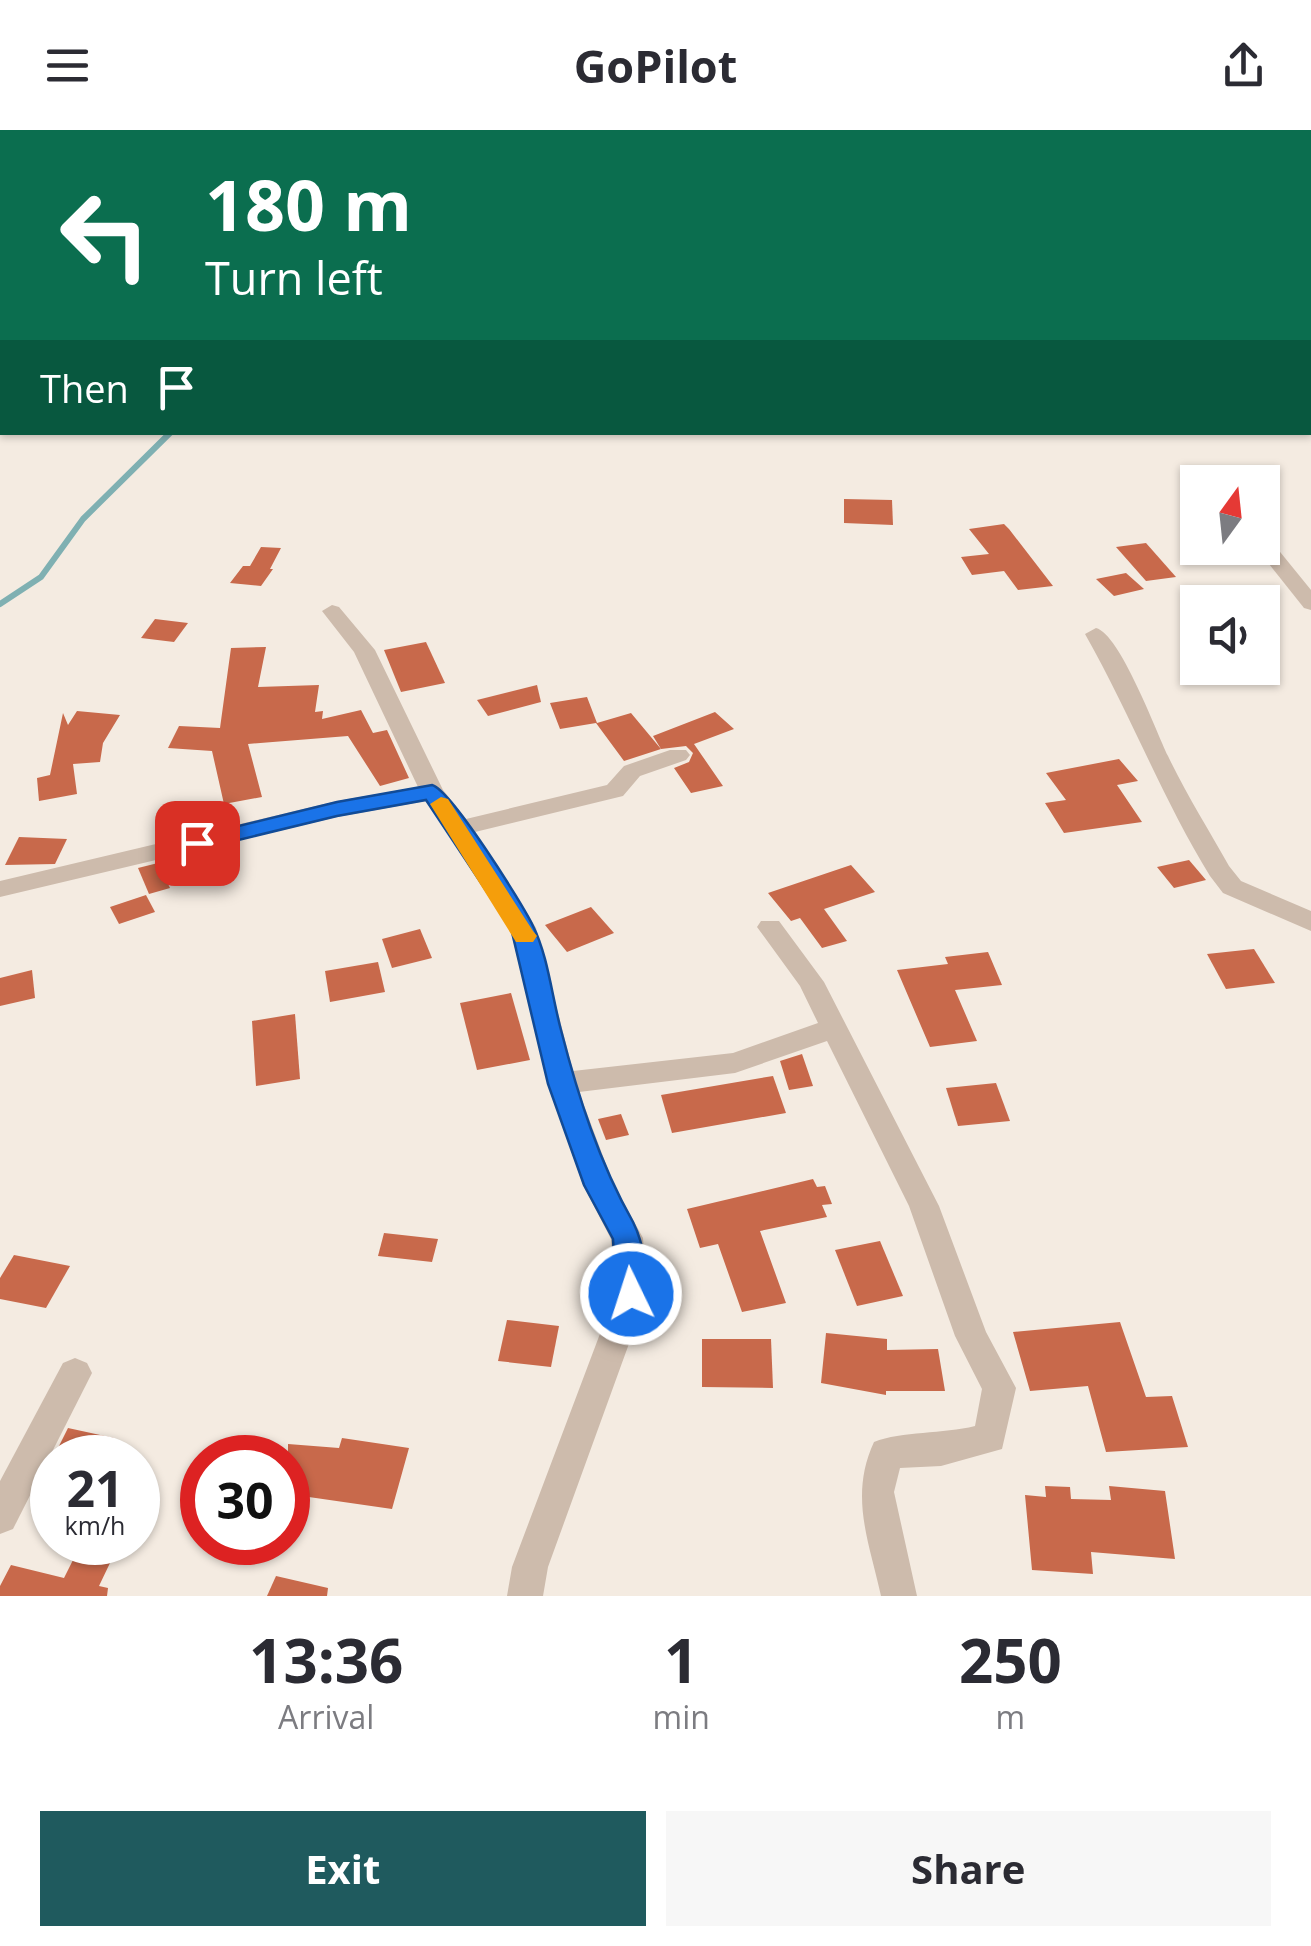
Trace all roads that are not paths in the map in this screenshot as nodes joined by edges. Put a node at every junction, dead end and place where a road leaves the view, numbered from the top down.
1 (1280, 564) edge
2 (1311, 604) edge
3 (332, 611) dead end
4 (1096, 634) dead end
5 (678, 754) dead end
6 (432, 792) junction
7 (460, 828) junction
8 (0, 889) edge
9 (1311, 922) edge
10 (770, 927) dead end
11 (832, 1030) junction
12 (562, 1084) junction
13 (74, 1374) dead end
14 (0, 1517) edge
15 (525, 1596) edge
16 (899, 1596) edge

1 - 2 street
3 - 6 street
4 - 9 street
5 - 7 street
6 - 7 street
6 - 8 street
7 - 12 street
10 - 11 street
11 - 12 street
11 - 16 street
12 - 15 street
13 - 14 street

